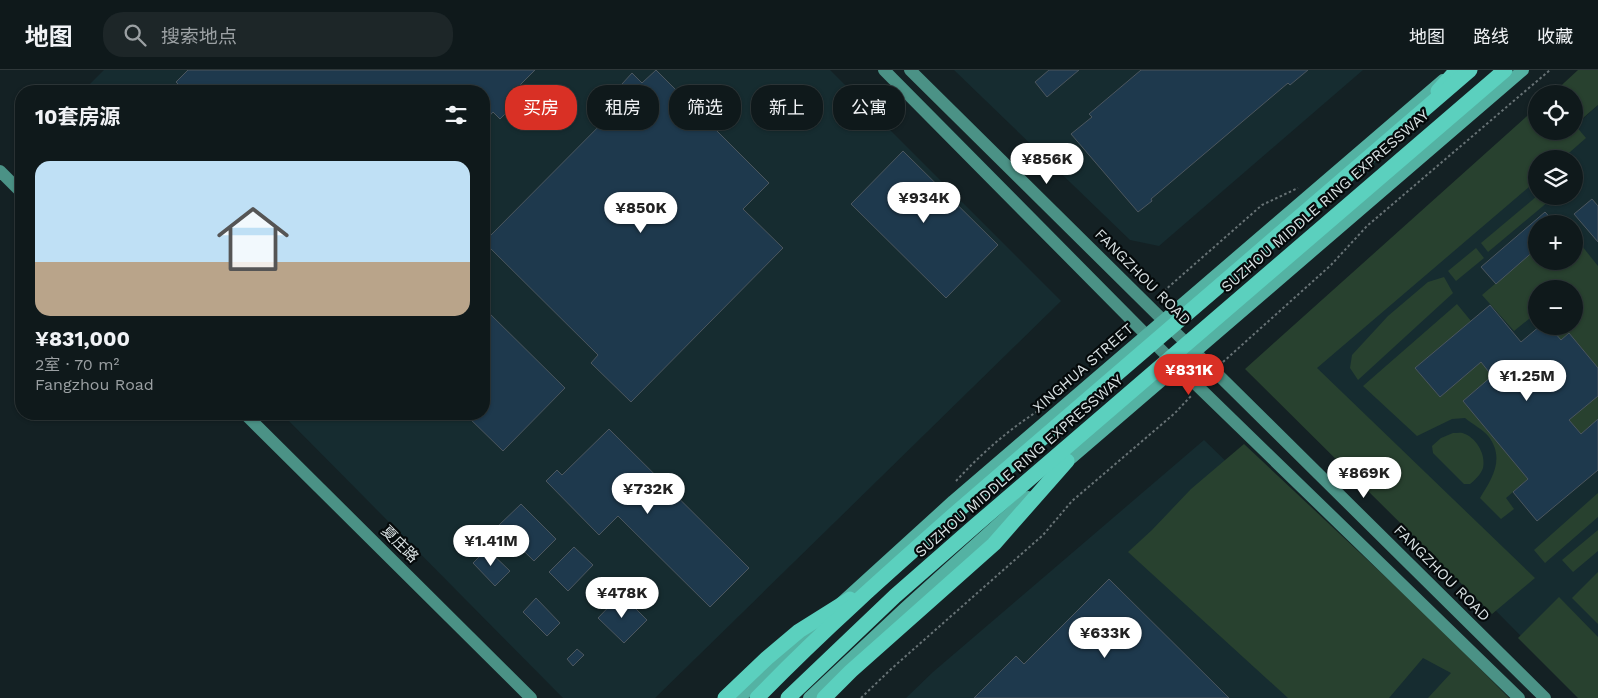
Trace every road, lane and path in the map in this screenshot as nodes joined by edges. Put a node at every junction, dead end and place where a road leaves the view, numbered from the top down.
1 (884, 70) edge
2 (910, 70) edge
3 (1456, 70) edge
4 (1470, 70) edge
5 (1505, 70) edge
6 (1522, 70) edge
7 (1408, 124) junction
8 (0, 171) edge
9 (15, 186) edge
10 (1164, 320) junction
11 (1146, 335) junction
12 (1196, 352) junction
13 (1178, 367) junction
14 (251, 420) edge
15 (1067, 462) junction
16 (880, 579) junction
17 (531, 698) edge
18 (725, 698) edge
19 (740, 698) edge
20 (757, 698) edge
21 (788, 698) edge
22 (810, 698) edge
23 (824, 698) edge
24 (1519, 698) edge
25 (1545, 698) edge

1 - 11 main road
2 - 10 main road, FANGZHOU ROAD
3 - 7 highway, bridge
3 - 10 main road, XINGHUA STREET
4 - 7 highway, SUZHOU MIDDLE RING EXPRESSWAY, bridge
5 - 21 highway, SUZHOU MIDDLE RING EXPRESSWAY, bridge
6 - 12 main road
7 - 16 highway, SUZHOU MIDDLE RING EXPRESSWAY, bridge
8 - 9 main road
10 - 11 main road, XINGHUA STREET
10 - 12 main road, FANGZHOU ROAD
11 - 13 main road
11 - 19 main road, XINGHUA STREET
12 - 13 main road
12 - 25 main road, FANGZHOU ROAD
13 - 15 main road
13 - 24 main road
14 - 17 main road, 夏庄路
15 - 22 main road
15 - 23 highway
16 - 18 highway, bridge
16 - 20 highway, SUZHOU MIDDLE RING EXPRESSWAY, bridge

